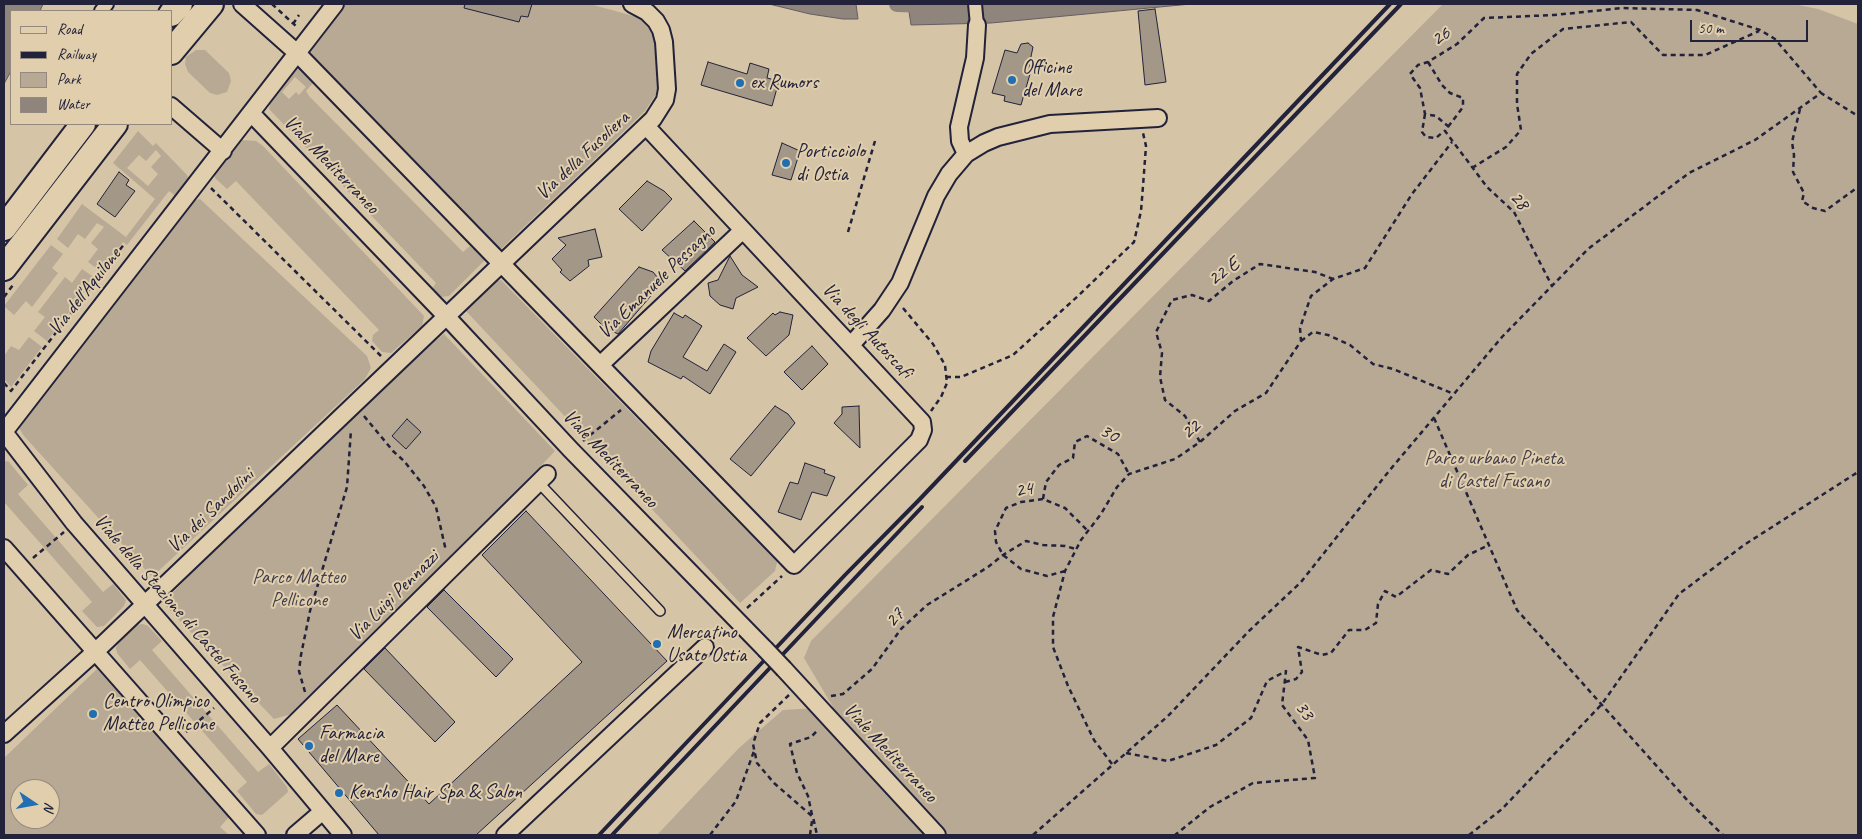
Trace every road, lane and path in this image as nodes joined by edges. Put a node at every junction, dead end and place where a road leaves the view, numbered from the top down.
1 (211, 4) edge
2 (242, 4) edge
3 (272, 4) edge
4 (335, 4) edge
5 (632, 4) edge
6 (975, 4) edge
7 (299, 15) dead end
8 (293, 24) junction
9 (977, 24) joint
10 (1760, 30) junction
11 (308, 38) junction
12 (172, 51) edge
13 (296, 52) junction
14 (1428, 62) junction
15 (1822, 93) junction
16 (172, 107) edge
17 (1800, 108) junction
18 (251, 113) junction
19 (1425, 114) junction
20 (1858, 116) edge
21 (1158, 118) dead end
22 (1135, 119) junction
23 (82, 125) edge
24 (114, 125) edge
25 (646, 126) junction
26 (1449, 127) junction
27 (1445, 131) junction
28 (875, 141) dead end
29 (1452, 142) junction
30 (223, 151) junction
31 (966, 154) junction
32 (1472, 168) junction
33 (201, 178) junction
34 (1858, 187) edge
35 (4, 228) edge
36 (743, 230) junction
37 (848, 232) dead end
38 (125, 243) dead end
39 (501, 263) junction
40 (4, 268) edge
41 (1334, 279) junction
42 (1552, 286) junction
43 (888, 302) junction
44 (446, 316) junction
45 (1301, 341) junction
46 (851, 345) junction
47 (600, 365) junction
48 (392, 366) junction
49 (946, 377) junction
50 (4, 382) edge
51 (1454, 394) junction
52 (634, 400) junction
53 (353, 404) junction
54 (1434, 418) junction
55 (922, 422) junction
56 (4, 432) edge
57 (1200, 442) junction
58 (571, 450) junction
59 (1858, 472) edge
60 (1129, 474) junction
61 (543, 479) joint
62 (1043, 498) junction
63 (74, 523) junction
64 (1088, 531) junction
65 (1489, 545) junction
66 (4, 548) edge
67 (1076, 549) junction
68 (1003, 555) junction
69 (22, 568) junction
70 (452, 569) junction
71 (1065, 571) junction
72 (778, 580) dead end
73 (145, 604) junction
74 (751, 604) dead end
75 (660, 611) dead end
76 (705, 647) dead end
77 (96, 651) junction
78 (1285, 682) junction
79 (799, 686) junction
80 (226, 697) junction
81 (813, 701) junction
82 (1602, 704) junction
83 (309, 709) junction
84 (830, 719) junction
85 (4, 734) edge
86 (175, 741) junction
87 (270, 748) junction
88 (754, 750) junction
89 (1126, 753) junction
90 (1113, 765) junction
91 (323, 811) junction
92 (813, 817) junction
93 (257, 835) edge
94 (295, 835) edge
95 (343, 835) edge
96 (505, 835) edge
97 (710, 835) edge
98 (810, 835) edge
99 (817, 835) edge
100 (937, 835) edge
101 (1033, 835) edge
102 (1175, 835) edge
103 (1469, 835) edge
104 (1723, 835) edge

1 - 12 main road
2 - 13 street
3 - 8 path
4 - 11 street, Via dell'Aquilone
5 - 25 street, Via della Fusoliera
6 - 9 street
7 - 8 path
8 - 11 path
9 - 31 street
10 - 14 path, 26
10 - 15 path, 26
10 - 32 path
11 - 13 street, Via dell'Aquilone
13 - 18 street, Via dell'Aquilone
13 - 39 street
14 - 19 path, 26
14 - 26 path
15 - 17 path
15 - 20 path, 26
16 - 30 street
17 - 34 path
17 - 42 path
18 - 30 street, Via dell'Aquilone
18 - 44 street, Viale Mediterraneo
19 - 26 path
19 - 27 path
21 - 22 street
22 - 31 street
22 - 49 path
23 - 35 main road
24 - 40 main road
25 - 36 street, Via degli Autoscafi
25 - 39 street, Via della Fusoliera
26 - 27 path
27 - 29 path, 28
28 - 37 path
29 - 32 path, 28
29 - 41 path, 22
30 - 33 street, Via dell'Aquilone
31 - 43 street
32 - 42 path, 28
33 - 48 path
33 - 56 street, Via dell'Aquilone
36 - 46 street, Via degli Autoscafi
36 - 47 street, Via Emanuele Pessagno
38 - 50 path
39 - 44 street, Via della Fusoliera
39 - 47 street
41 - 45 path, 22
41 - 57 path, 22 E
42 - 51 path
43 - 46 street
43 - 49 path
44 - 48 street, Via dei Sandolini
44 - 58 street, Viale Mediterraneo
45 - 51 path
45 - 57 path, 22
46 - 55 street, Via degli Autoscafi
47 - 52 street
48 - 53 street, Via dei Sandolini
49 - 55 path
51 - 54 path
52 - 55 street
52 - 58 path
53 - 70 path
53 - 73 street, Via dei Sandolini
53 - 83 path
54 - 65 path
54 - 89 path
56 - 63 street, Viale della Stazione di Castel Fusano
57 - 60 path, 22
58 - 79 street, Viale Mediterraneo, bridge
59 - 82 path
60 - 62 path, 30
60 - 64 path
61 - 70 street, Via Luigi Pennazzi
61 - 75 lane
62 - 64 path, 24
62 - 68 path, 24
63 - 69 path
63 - 73 street, Viale della Stazione di Castel Fusano
64 - 67 path
65 - 78 path
65 - 82 path
66 - 69 street
67 - 68 path, 27
67 - 71 path
68 - 71 path
68 - 81 path, 27
69 - 77 street
70 - 83 street, Via Luigi Pennazzi
71 - 90 path
72 - 74 path
73 - 77 street, Via dei Sandolini
73 - 80 street, Viale della Stazione di Castel Fusano
76 - 96 street
77 - 85 street, Via dei Sandolini
77 - 86 street
78 - 89 path, 33
78 - 102 path, 33
79 - 81 street, Viale Mediterraneo
79 - 88 path
80 - 86 path
80 - 87 street, Viale della Stazione di Castel Fusano
81 - 84 street, Viale Mediterraneo
82 - 103 path
82 - 104 path
83 - 87 street, Via Luigi Pennazzi
84 - 92 path
84 - 100 street, Viale Mediterraneo
86 - 93 street
87 - 91 street, Viale della Stazione di Castel Fusano
88 - 92 path
88 - 97 path
89 - 90 path
90 - 101 path
91 - 94 street
91 - 95 street, Viale della Stazione di Castel Fusano
92 - 98 path
92 - 99 path

